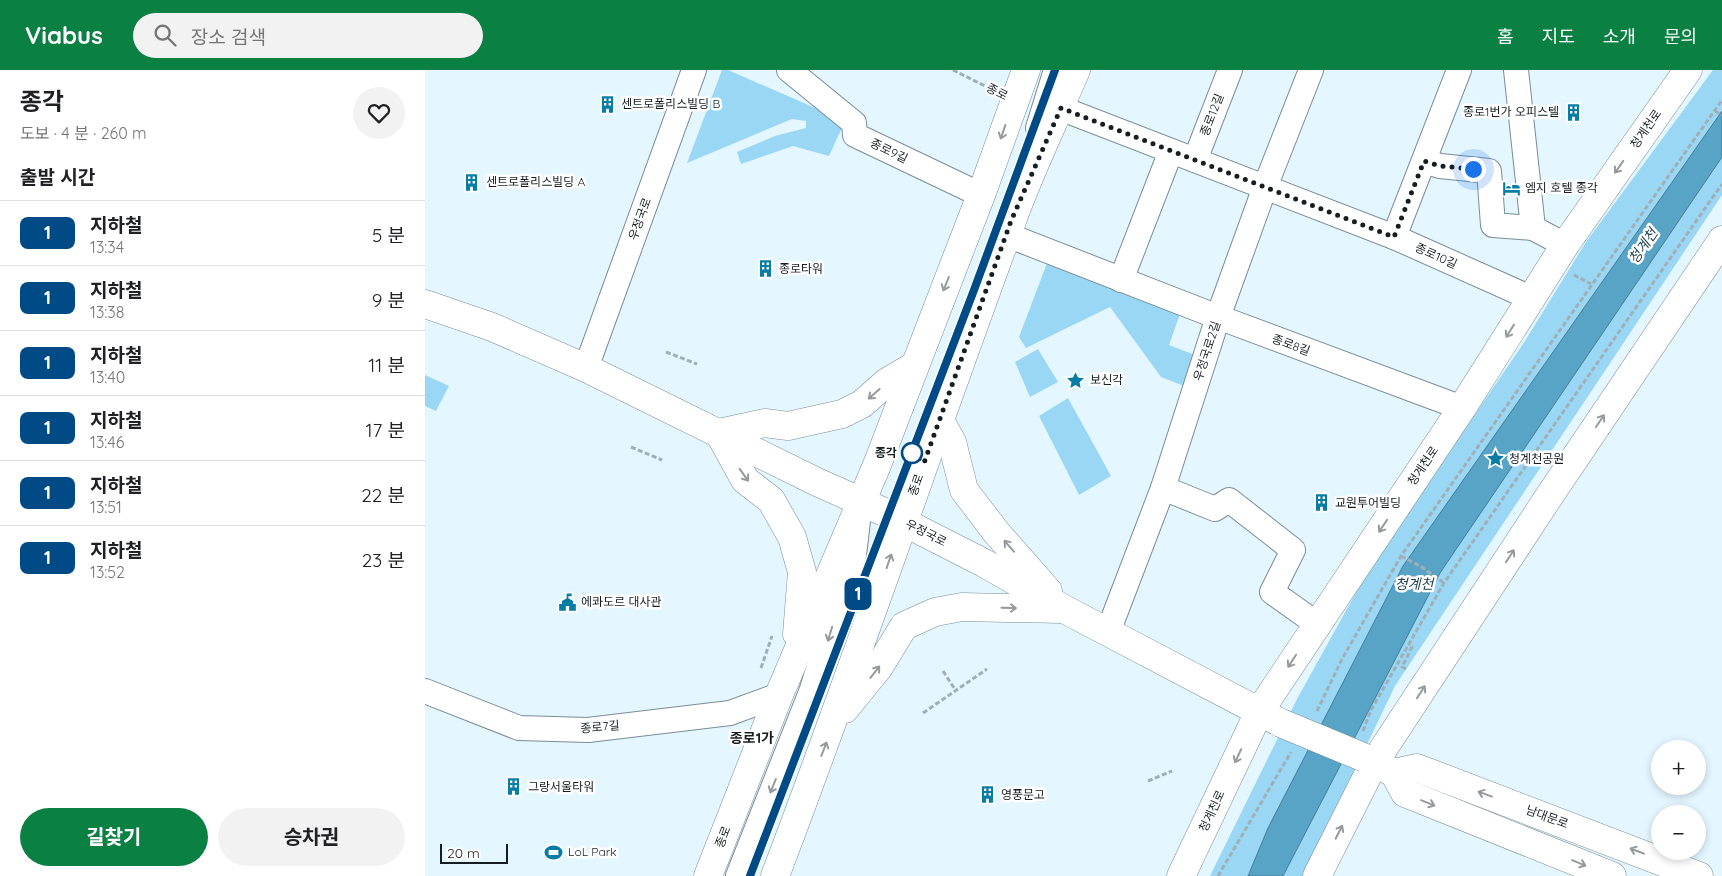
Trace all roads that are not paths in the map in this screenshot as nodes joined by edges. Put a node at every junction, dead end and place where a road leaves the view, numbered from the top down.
1 (694, 70) edge
2 (789, 70) edge
3 (1026, 70) edge
4 (1056, 70) edge
5 (1076, 70) edge
6 (1230, 70) edge
7 (1311, 70) edge
8 (1459, 70) edge
9 (1516, 70) edge
10 (1688, 70) edge
11 (1061, 108) junction
12 (1171, 152) junction
13 (1195, 160) junction
14 (1424, 161) junction
15 (1265, 187) junction
16 (981, 196) junction
17 (1009, 228) junction
18 (1533, 228) junction
19 (1394, 237) junction
20 (1722, 240) edge
21 (1565, 245) junction
22 (1121, 280) junction
23 (1531, 298) junction
24 (425, 304) edge
25 (1218, 318) junction
26 (914, 366) junction
27 (586, 368) junction
28 (1462, 408) junction
29 (939, 419) junction
30 (719, 433) junction
31 (1163, 488) junction
32 (861, 502) junction
33 (903, 522) junction
34 (1064, 609) junction
35 (1317, 624) junction
36 (1108, 632) junction
37 (796, 655) junction
38 (425, 691) edge
39 (779, 695) junction
40 (1270, 718) junction
41 (833, 723) junction
42 (1373, 758) junction
43 (708, 876) edge
44 (738, 876) edge
45 (775, 876) edge
46 (1181, 876) edge
47 (1317, 876) edge
48 (1612, 876) edge
49 (1699, 876) edge

1 - 27 street, 우정국로
2 - 16 street, 종로9길
3 -> 16 main road, 종로
4 - 17 street
5 - 11 main road, 종로
6 - 13 street, 종로12길
7 - 15 street, 우정국로2길
8 - 14 street
9 - 18 street
10 -> 21 main road, 청계천로
11 - 12 street, 종로10길
11 - 17 main road, 종로
12 - 13 street, 종로10길
12 - 22 street
13 - 15 street, 종로10길
14 - 18 street
14 - 19 street
15 - 19 street, 종로10길
15 - 25 street, 우정국로2길
16 -> 26 main road, 종로
17 - 22 street, 종로8길
17 - 29 main road, 종로
18 - 21 street
19 - 23 street, 종로10길
42 -> 20 main road
21 - 23 main road, 청계천로
22 - 25 street, 종로8길
23 -> 28 main road, 청계천로
24 - 27 main road, 우정국로
25 - 28 street, 종로8길
25 - 31 street, 우정국로2길
26 -> 30 main road
26 - 32 main road, 종로
27 - 30 main road, 우정국로
28 -> 35 main road, 청계천로
29 - 33 main road, 종로
34 -> 29 main road
30 - 32 main road, 우정국로
30 -> 37 main road
31 - 35 street
31 - 36 street, 우정국로2길
32 - 33 main road, 우정국로
32 - 37 main road, 종로
32 -> 44 street
33 - 34 main road, 우정국로
41 -> 33 main road, 종로
34 - 36 main road, 우정국로
41 -> 34 main road
35 -> 40 main road, 청계천로
36 - 40 main road, 우정국로
37 - 39 main road, 종로
38 - 39 street, 종로7길
39 - 43 main road, 종로
40 - 42 main road, 우정국로, bridge
40 -> 46 main road, 청계천로
45 -> 41 main road, 종로
47 -> 42 main road
42 -> 48 main road
49 -> 42 main road, 남대문로

